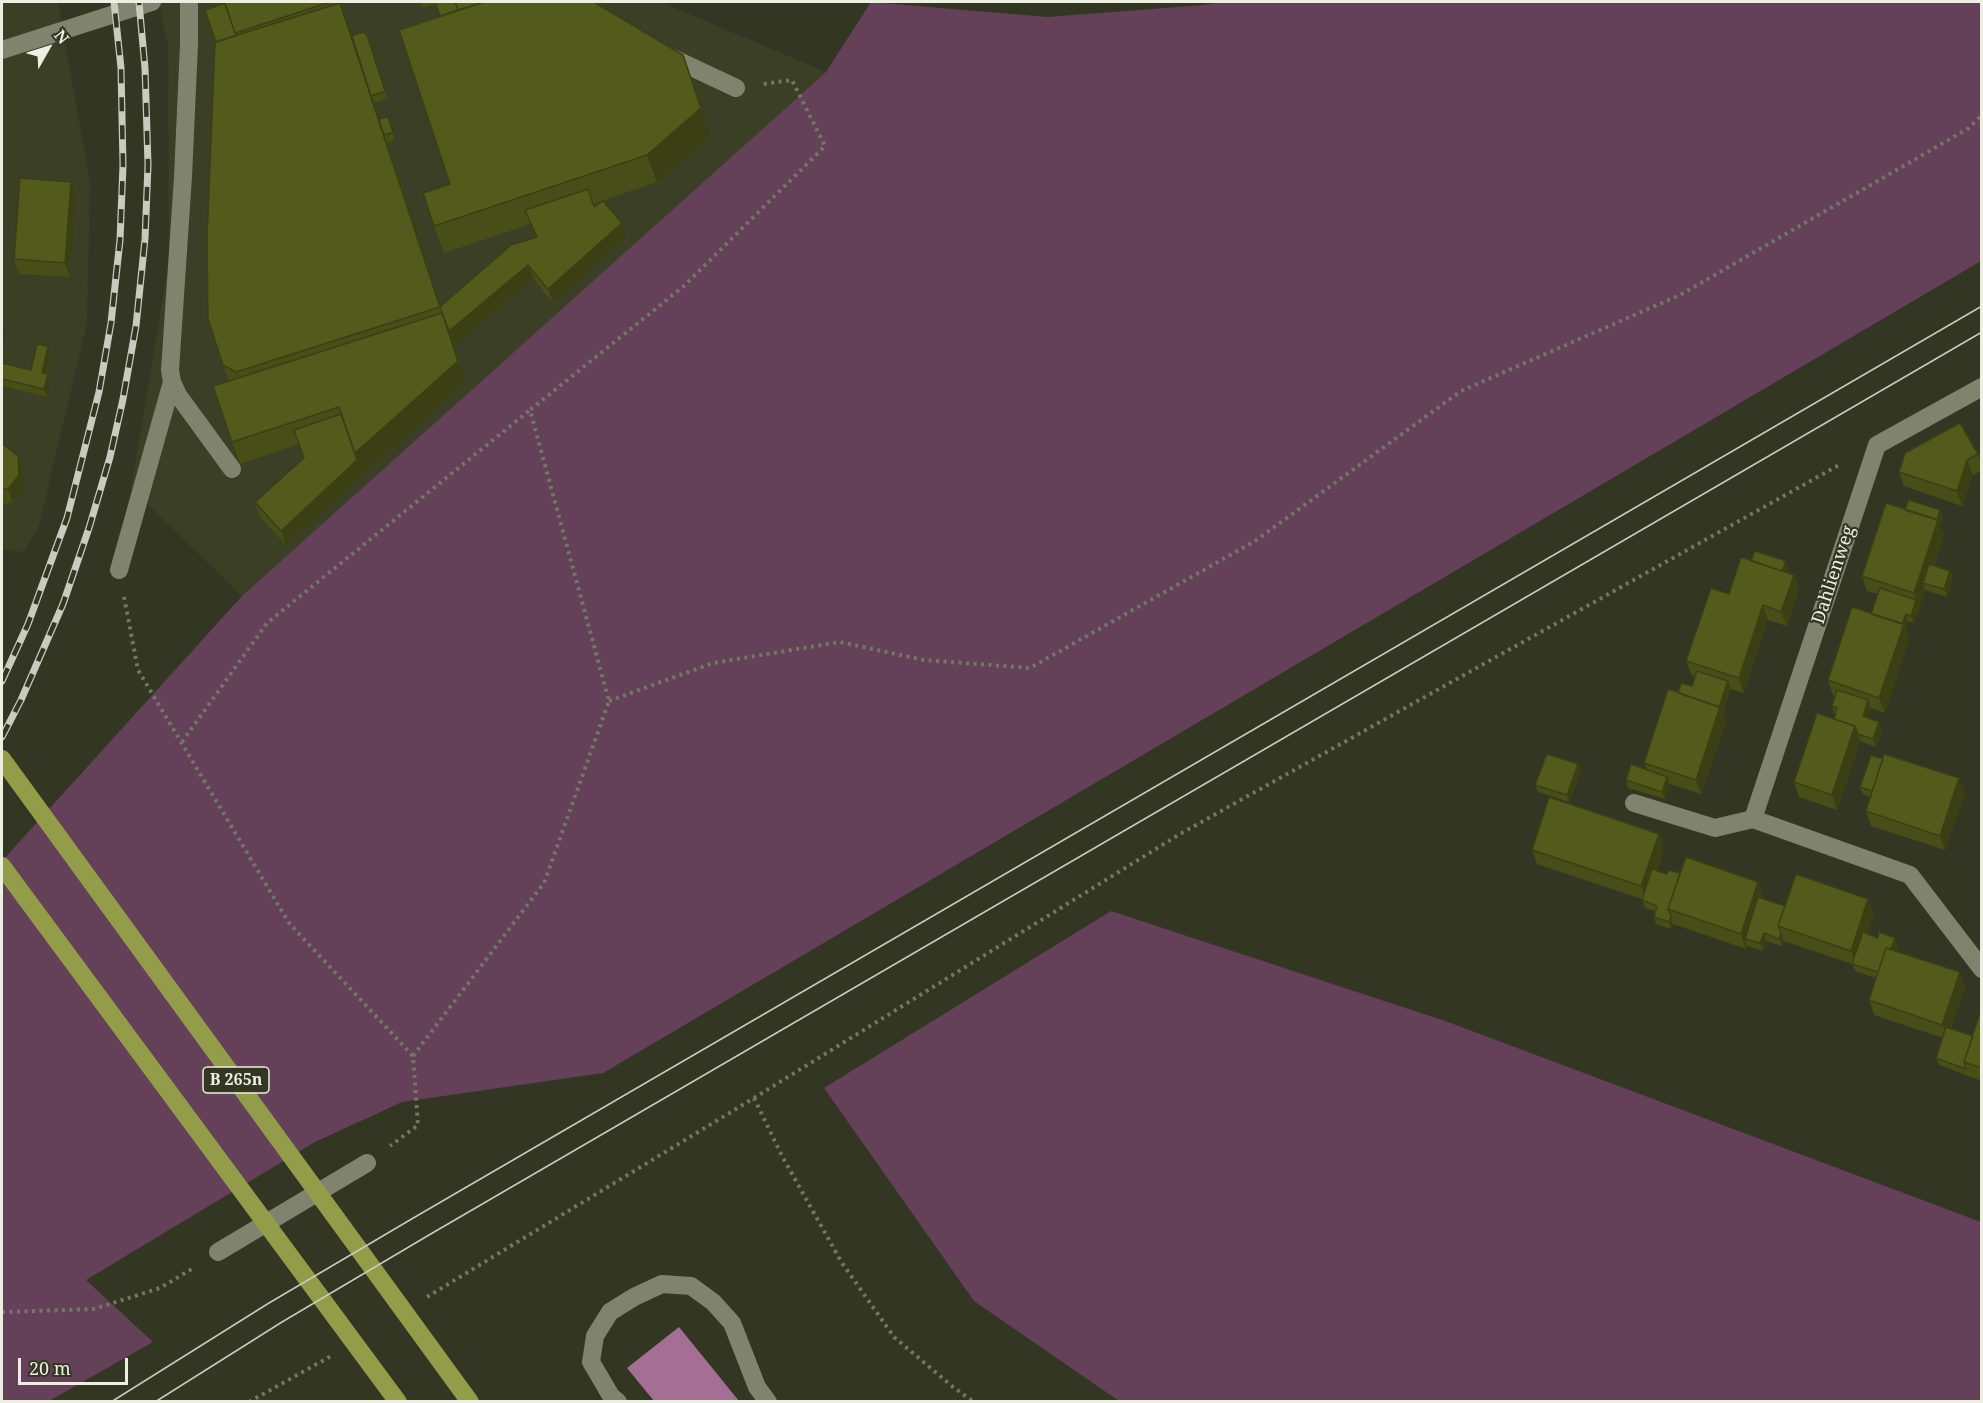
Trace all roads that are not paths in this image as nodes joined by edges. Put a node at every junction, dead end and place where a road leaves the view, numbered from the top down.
1 (152, 2) edge
2 (189, 2) edge
3 (650, 46) edge
4 (2, 51) edge
5 (736, 88) road end
6 (172, 382) junction
7 (1982, 387) edge
8 (232, 469) edge
9 (119, 570) road end
10 (2, 759) edge
11 (1634, 803) dead end
12 (1753, 819) junction
13 (2, 866) edge
14 (1982, 969) edge
15 (367, 1163) road end
16 (219, 1252) road end
17 (398, 1401) edge
18 (470, 1401) edge
19 (618, 1401) edge
20 (768, 1401) edge

1 - 4 street
2 - 6 street
3 - 5 street
6 - 8 street
6 - 9 street
7 - 12 street, Dahlienweg
10 - 18 main road, B 265n
11 - 12 street
12 - 14 street
13 - 17 main road
15 - 16 street
19 - 20 street

